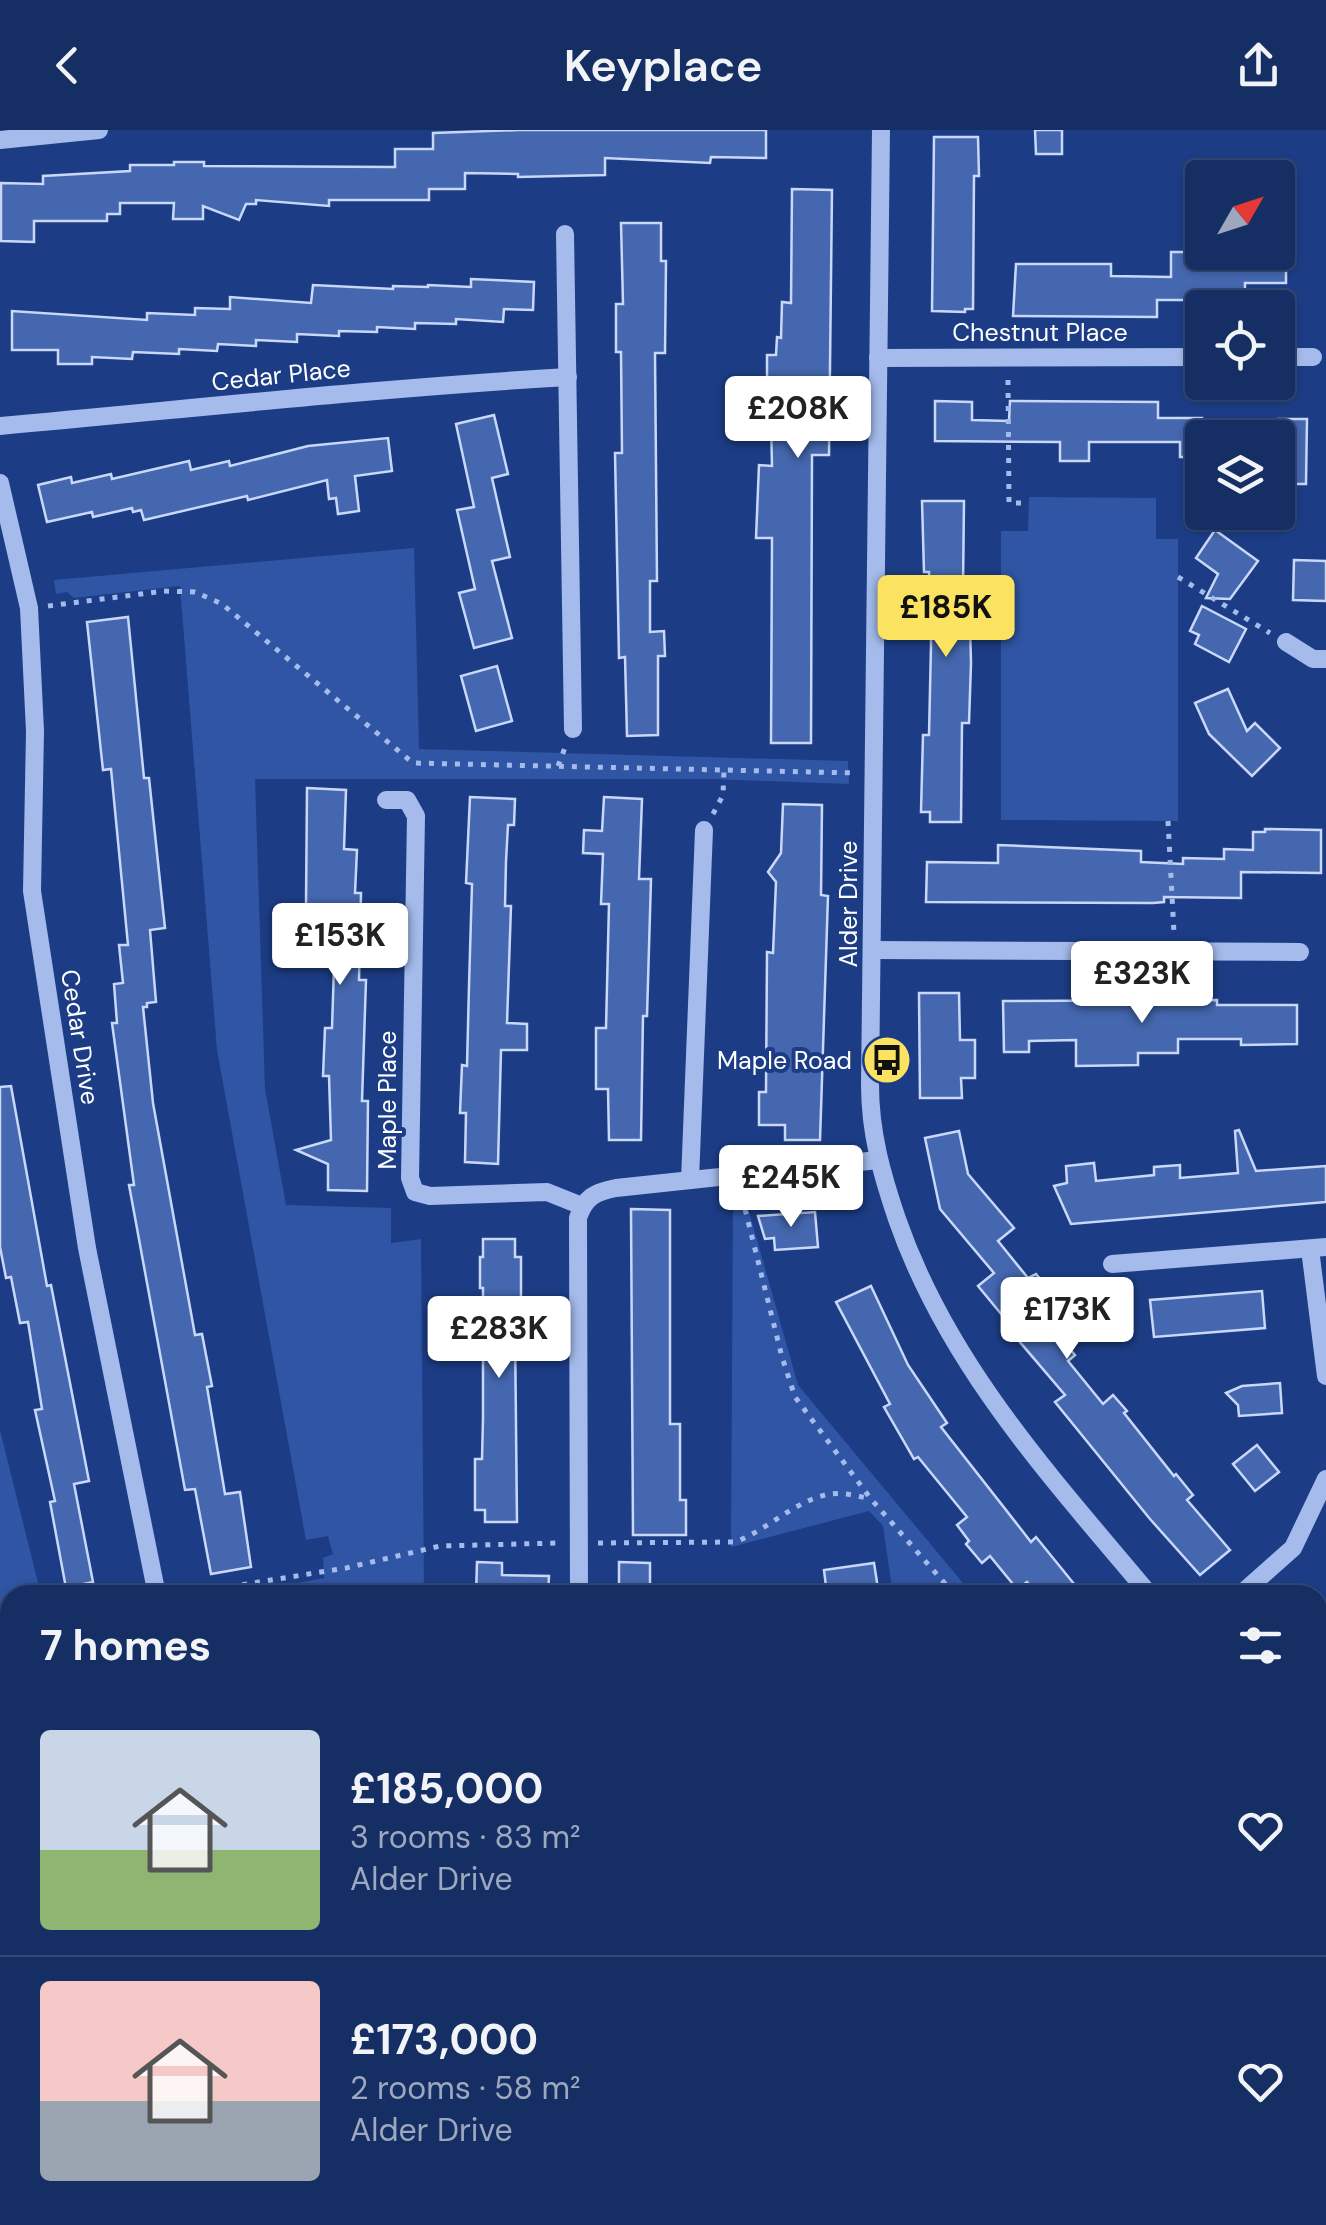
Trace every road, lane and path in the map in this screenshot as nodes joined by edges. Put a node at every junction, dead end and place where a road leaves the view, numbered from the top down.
1 (99, 130) edge
2 (881, 130) edge
3 (0, 140) edge
4 (566, 234) dead end
5 (1008, 357) junction
6 (1185, 357) edge
7 (1295, 357) edge
8 (1313, 357) dead end
9 (878, 358) junction
10 (568, 376) junction
11 (0, 426) edge
12 (0, 482) edge
13 (1028, 503) dead end
14 (1178, 577) dead end
15 (29, 608) junction
16 (1286, 642) joint
17 (1326, 659) edge
18 (572, 728) dead end
19 (724, 770) junction
20 (874, 773) junction
21 (386, 800) dead end
22 (1168, 820) dead end
23 (704, 830) joint
24 (872, 950) junction
25 (1175, 951) junction
26 (1300, 952) dead end
27 (878, 1160) junction
28 (736, 1175) junction
29 (690, 1180) junction
30 (582, 1206) junction
31 (1318, 1248) edge
32 (1112, 1264) dead end
33 (1326, 1376) edge
34 (1326, 1479) edge
35 (871, 1499) junction
36 (578, 1543) junction
37 (155, 1585) edge
38 (238, 1585) edge
39 (579, 1585) edge
40 (946, 1585) edge
41 (1142, 1585) edge
42 (1251, 1585) edge

1 - 3 street
2 - 9 street, Alder Drive
4 - 10 street
5 - 6 street, Chestnut Place
5 - 9 street, Chestnut Place
5 - 13 path
7 - 8 street
9 - 20 street, Alder Drive
10 - 11 street, Cedar Place
10 - 18 street
12 - 15 street, Cedar Drive
14 - 16 path
15 - 19 path
15 - 37 street, Cedar Drive
16 - 17 street
19 - 20 path
19 - 23 path
20 - 24 street, Alder Drive
21 - 30 street, Maple Place
22 - 25 path
23 - 29 street
24 - 25 street
24 - 27 street, Alder Drive
25 - 26 street
27 - 28 street
27 - 41 street, Alder Drive
28 - 29 street
28 - 35 path
29 - 30 street
30 - 36 street
31 - 32 street
31 - 33 street
34 - 42 street
35 - 36 path
35 - 40 path
36 - 38 path
36 - 39 street

